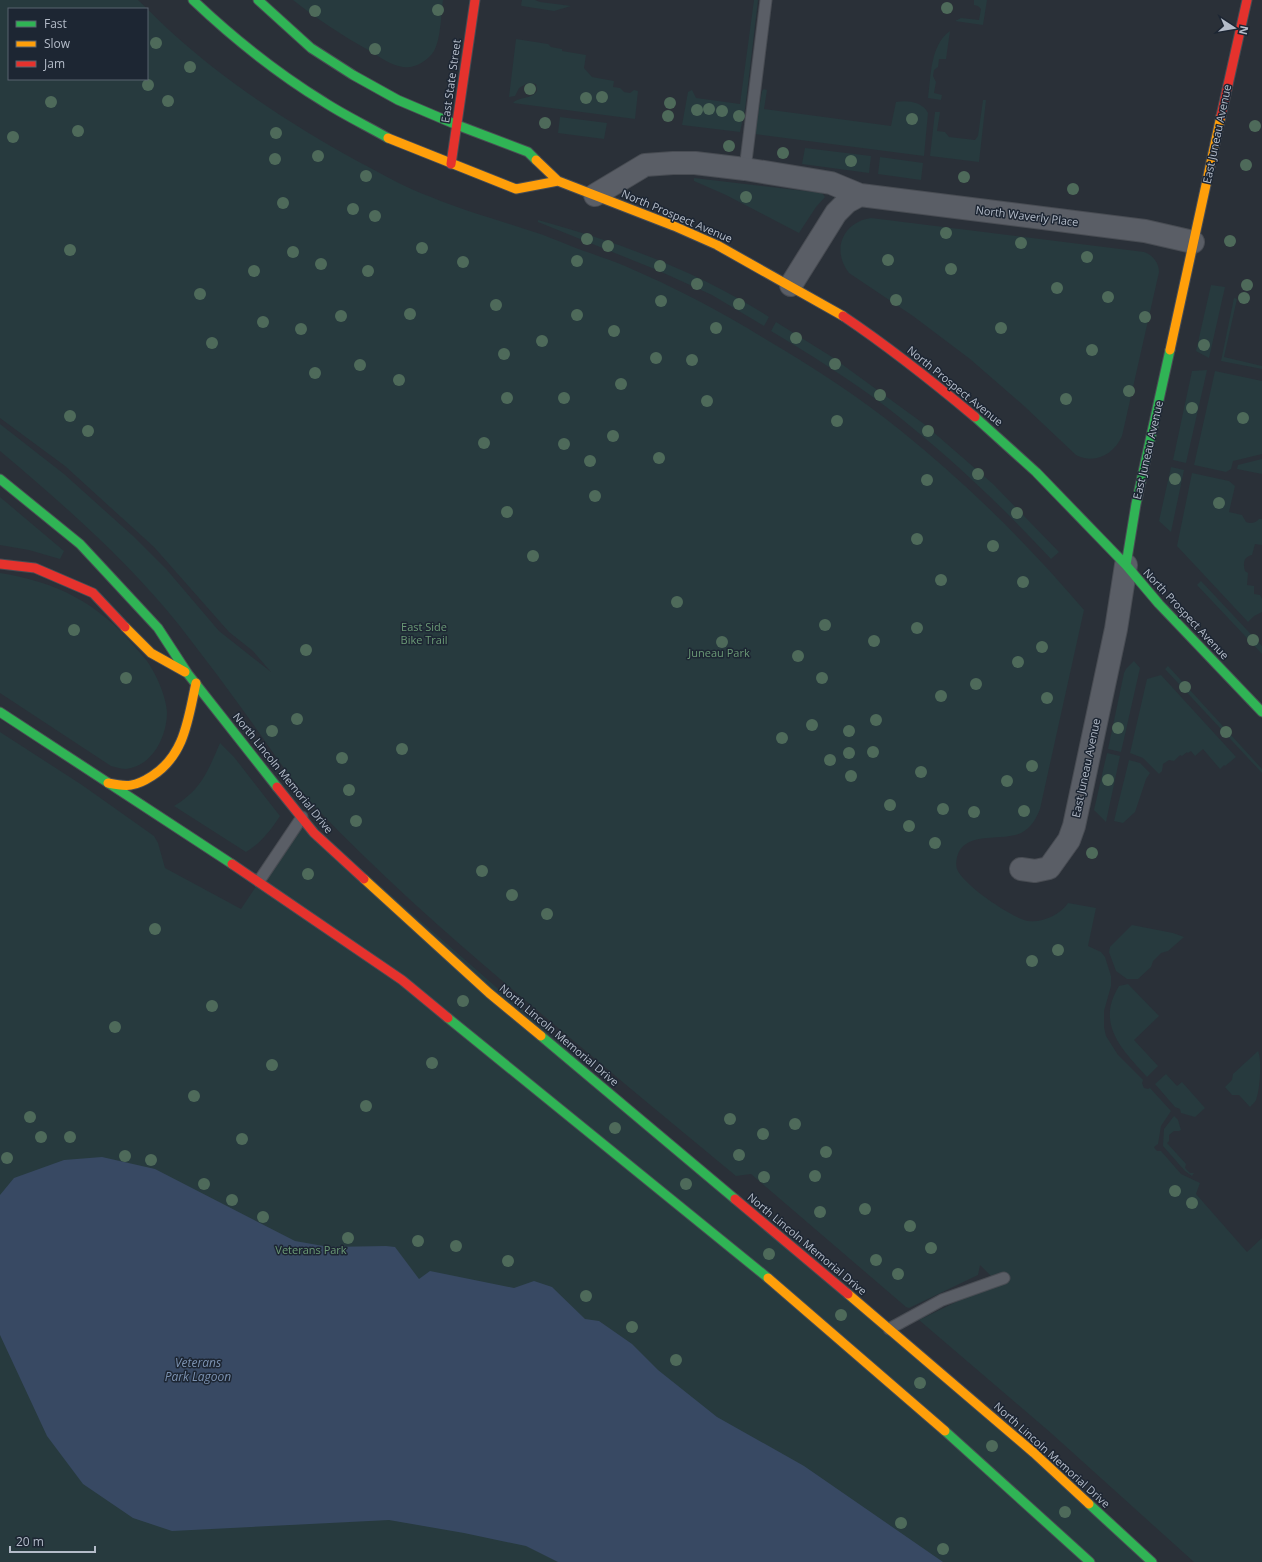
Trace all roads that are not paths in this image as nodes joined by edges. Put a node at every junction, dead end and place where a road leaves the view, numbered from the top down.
1 (193, 0) edge
2 (258, 0) edge
3 (475, 0) edge
4 (766, 0) edge
5 (1247, 0) edge
6 (457, 125) junction
7 (451, 164) junction
8 (745, 169) junction
9 (558, 181) junction
10 (595, 195) junction
11 (860, 195) junction
12 (1193, 242) junction
13 (791, 285) junction
14 (0, 479) edge
15 (0, 564) edge
16 (1126, 566) junction
17 (188, 674) junction
18 (196, 683) junction
19 (0, 712) edge
20 (1262, 712) edge
21 (107, 783) junction
22 (302, 817) junction
23 (1021, 869) dead end
24 (258, 881) junction
25 (1004, 1278) dead end
26 (889, 1329) junction
27 (1090, 1562) edge
28 (1152, 1562) edge

1 - 7 main road
2 - 6 main road, North Prospect Avenue
3 - 6 main road, East State Street
4 - 8 lane
5 - 12 main road, East Juneau Avenue
6 - 7 main road, East State Street
6 - 9 main road, North Prospect Avenue
7 - 9 main road
8 - 10 street, North Waverly Place
8 - 11 street, North Waverly Place
9 - 10 main road, North Prospect Avenue
10 - 13 main road, North Prospect Avenue
11 - 12 street, North Waverly Place
11 - 13 street
12 - 16 main road, East Juneau Avenue
13 - 16 main road, North Prospect Avenue
14 - 17 main road, North Lincoln Memorial Drive
15 - 17 main road
16 - 20 main road, North Prospect Avenue
16 - 23 street, East Juneau Avenue
17 - 18 main road, North Lincoln Memorial Drive
18 - 21 main road
18 - 22 main road, North Lincoln Memorial Drive
19 - 21 main road
21 - 24 main road
22 - 24 lane
22 - 26 main road, North Lincoln Memorial Drive
24 - 27 main road
25 - 26 lane
26 - 28 main road, North Lincoln Memorial Drive

